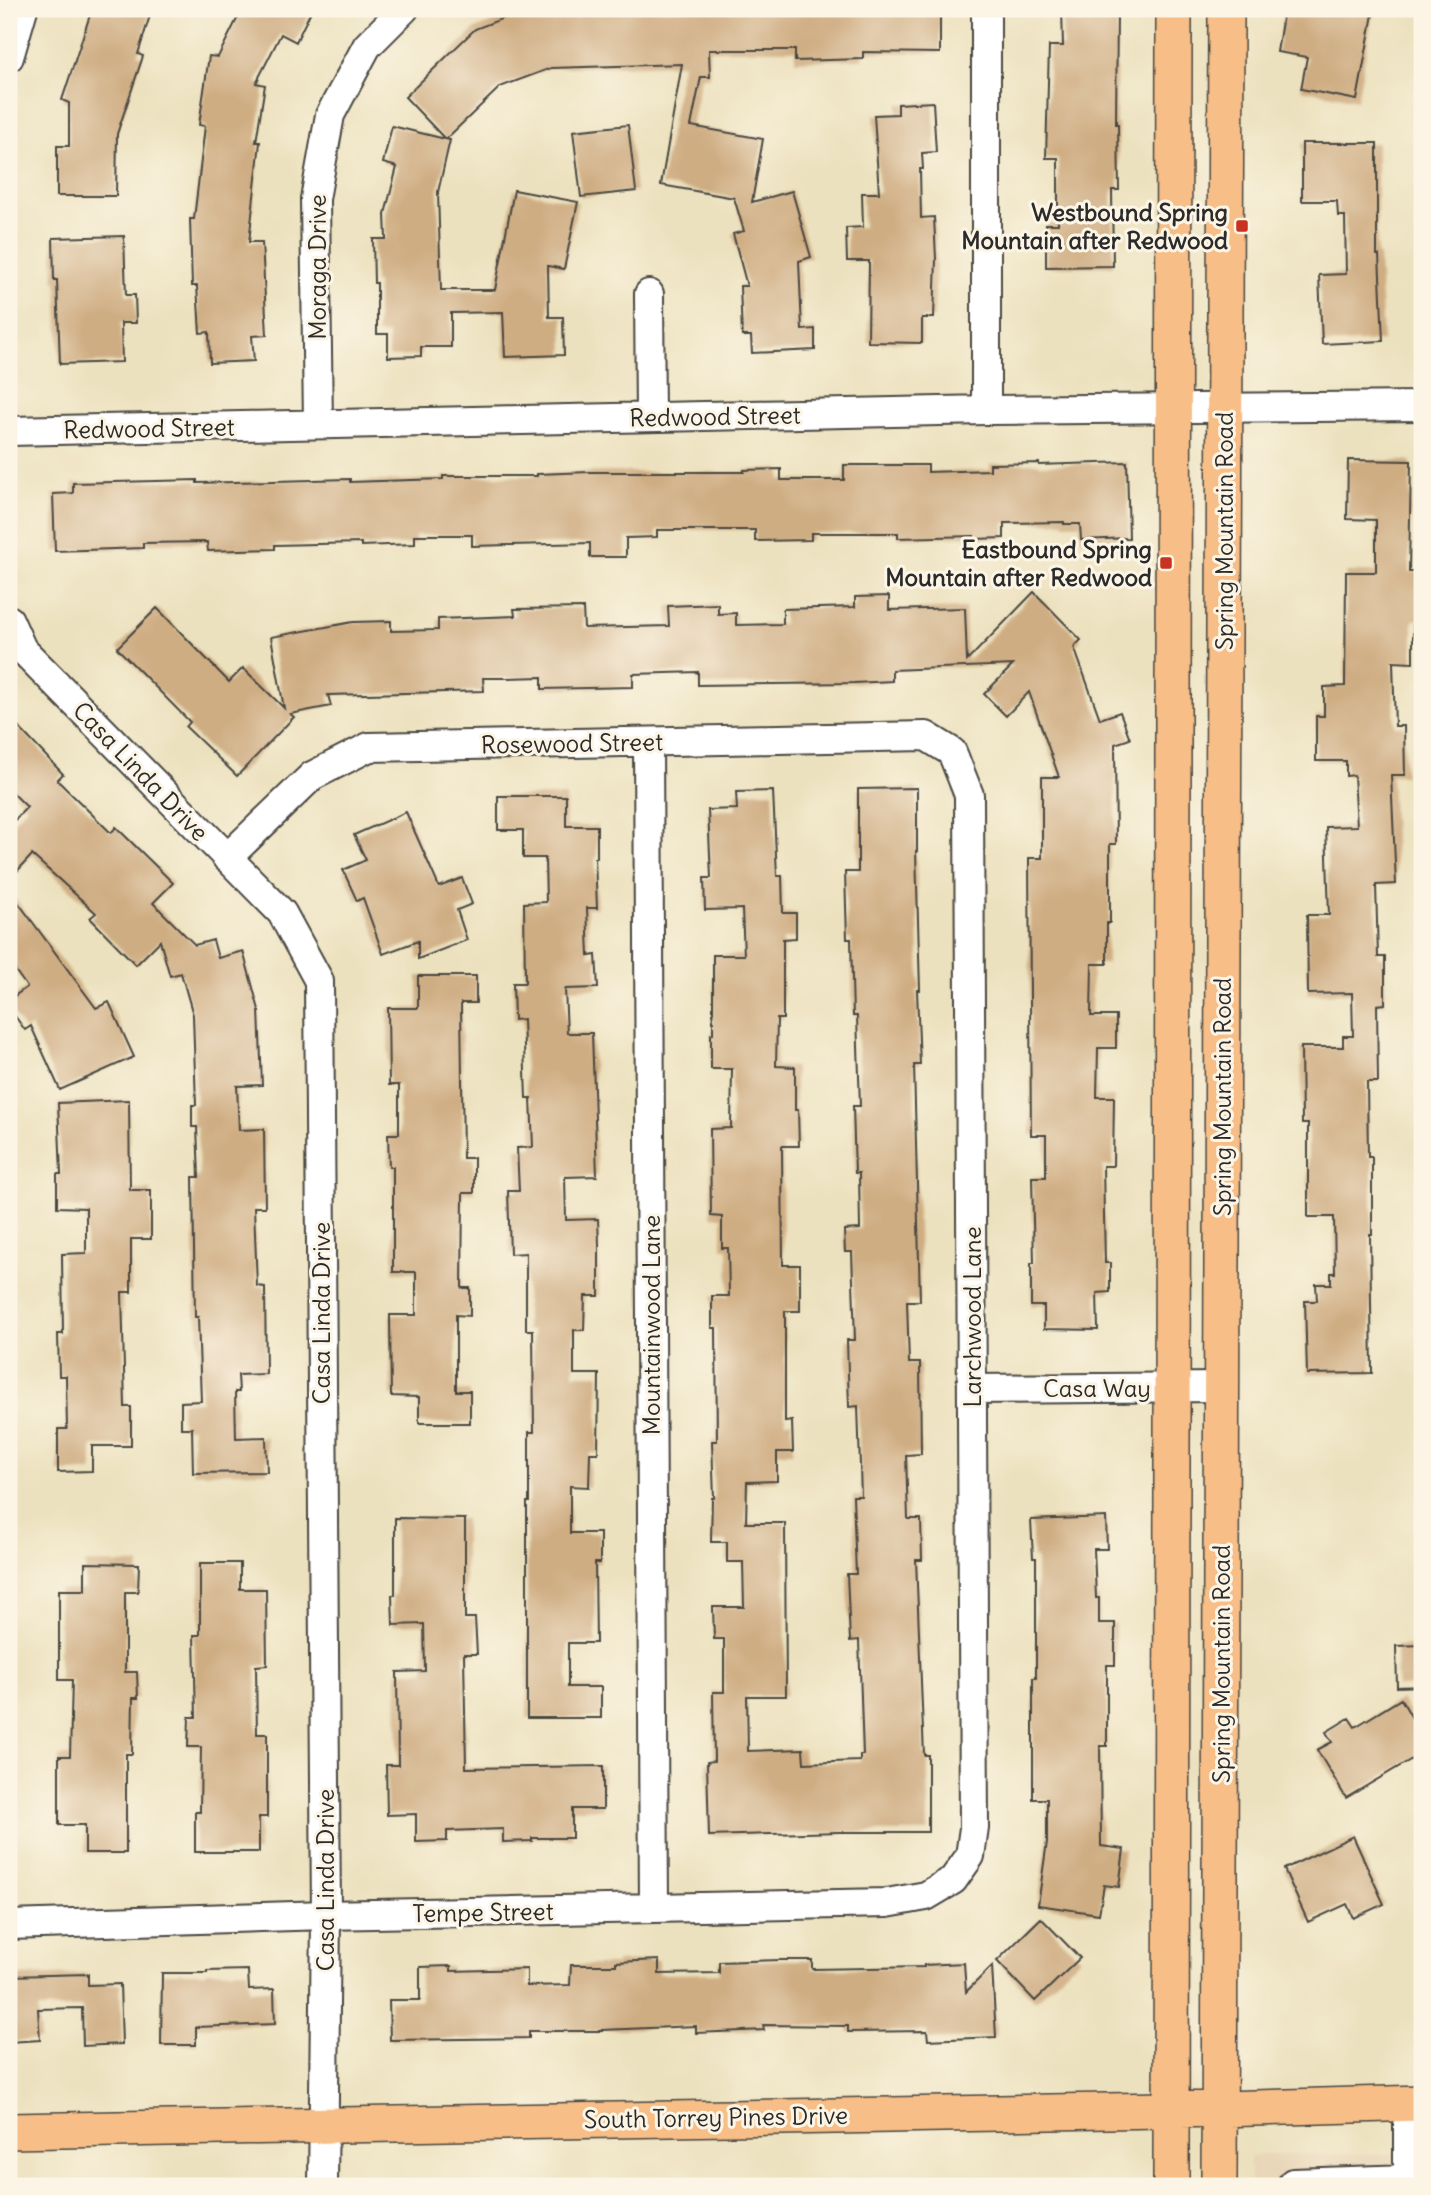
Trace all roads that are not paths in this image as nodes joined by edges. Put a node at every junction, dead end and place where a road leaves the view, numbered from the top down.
1 (23, 9) edge
2 (404, 9) edge
3 (986, 9) edge
4 (1174, 9) edge
5 (1226, 9) edge
6 (9, 57) edge
7 (649, 294) dead end
8 (1422, 407) edge
9 (1174, 408) junction
10 (1224, 408) junction
11 (986, 410) junction
12 (650, 417) junction
13 (318, 424) junction
14 (9, 431) edge
15 (9, 620) edge
16 (648, 742) junction
17 (952, 752) joint
18 (227, 858) junction
19 (1222, 1387) junction
20 (1172, 1388) junction
21 (973, 1389) junction
22 (953, 1880) joint
23 (654, 1908) junction
24 (327, 1915) junction
25 (9, 1925) edge
26 (1415, 2103) edge
27 (1172, 2109) junction
28 (1220, 2109) junction
29 (323, 2124) junction
30 (9, 2131) edge
31 (1408, 2183) edge
32 (323, 2186) edge
33 (1171, 2186) edge
34 (1219, 2186) edge
35 (1293, 2186) edge

1 - 6 street
2 - 13 street, Moraga Drive
3 - 11 street
4 - 9 main road, Spring Mountain Road
5 - 10 main road, Spring Mountain Road
7 - 12 street
8 - 10 street, Redwood Street
9 - 10 street, Redwood Street
9 - 11 street, Redwood Street
9 - 20 main road, Spring Mountain Road
10 - 19 main road, Spring Mountain Road
11 - 12 street, Redwood Street
12 - 13 street, Redwood Street
13 - 14 street, Redwood Street
15 - 18 street, Casa Linda Drive
16 - 17 street, Rosewood Street
16 - 18 street, Rosewood Street
16 - 23 street, Mountainwood Lane
17 - 21 street, Larchwood Lane
18 - 24 street, Casa Linda Drive
19 - 20 street, Casa Way
19 - 28 main road, Spring Mountain Road
20 - 21 street, Casa Way
20 - 27 main road, Spring Mountain Road
21 - 22 street, Larchwood Lane
22 - 23 street, Tempe Street
23 - 24 street, Tempe Street
24 - 25 street, Tempe Street
24 - 29 street, Casa Linda Drive
26 - 28 main road, South Torrey Pines Drive
26 - 31 street
27 - 28 main road, South Torrey Pines Drive
27 - 29 main road, South Torrey Pines Drive
27 - 33 main road, Spring Mountain Road
28 - 34 main road, Spring Mountain Road
29 - 30 main road, South Torrey Pines Drive
29 - 32 street, Casa Linda Drive
31 - 35 street

